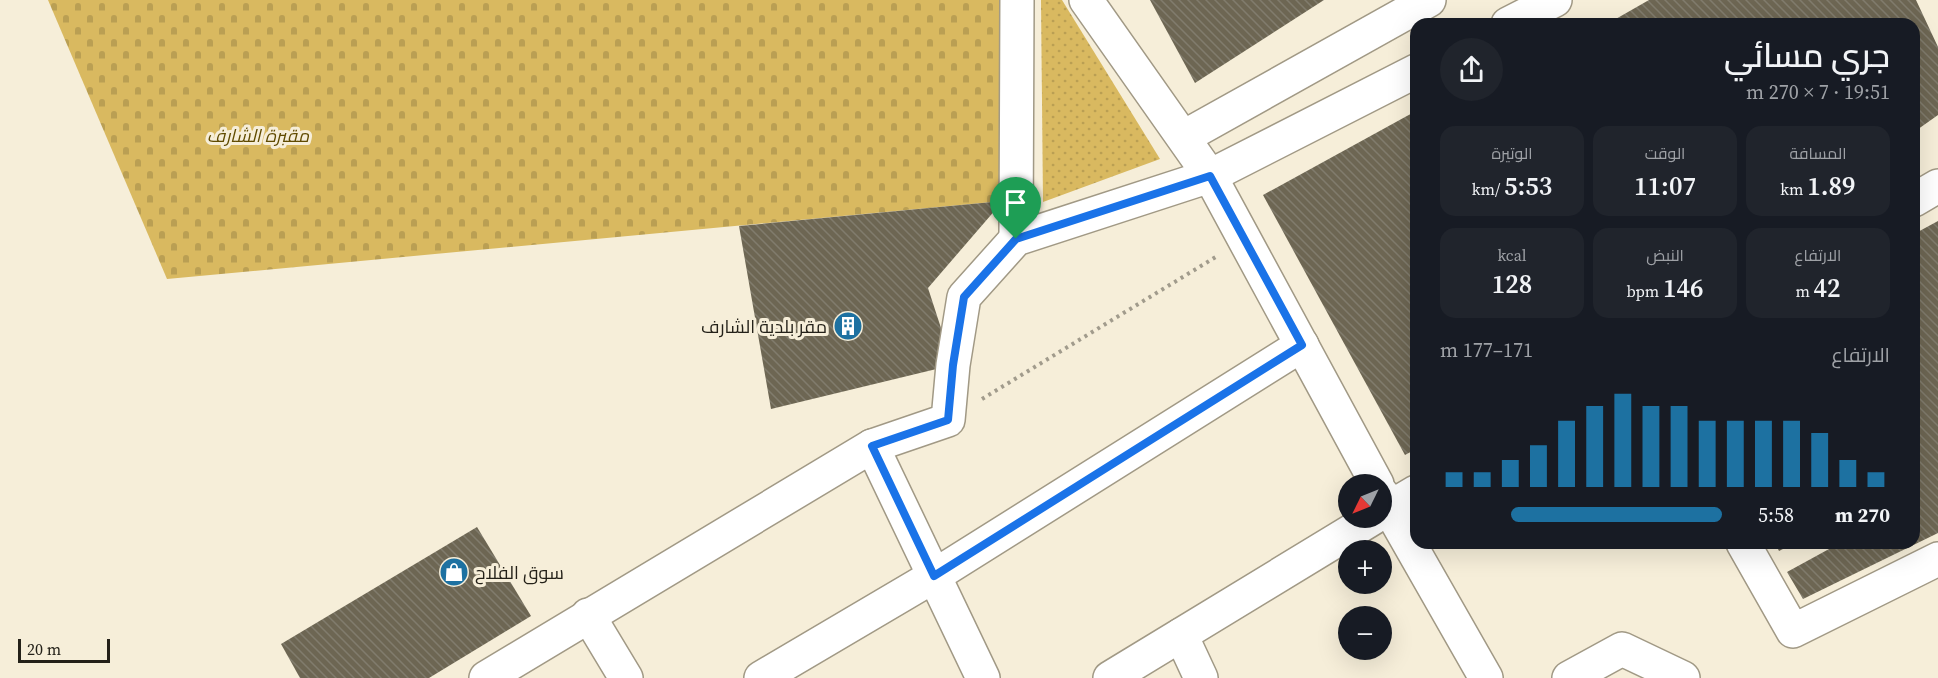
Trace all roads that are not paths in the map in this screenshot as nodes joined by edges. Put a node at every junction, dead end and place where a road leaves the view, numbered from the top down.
1 (1017, 0) edge
2 (1086, 0) edge
3 (1428, 0) edge
4 (1555, 0) edge
5 (1520, 18) edge
6 (1410, 74) edge
7 (1184, 137) junction
8 (1210, 176) junction
9 (1938, 186) edge
10 (1920, 196) edge
11 (1016, 239) junction
12 (1302, 345) junction
13 (872, 446) junction
14 (1371, 474) edge
15 (1392, 512) edge
16 (1345, 528) edge
17 (1410, 543) edge
18 (1413, 549) edge
19 (1746, 549) edge
20 (1938, 559) edge
21 (934, 576) junction
22 (588, 615) junction
23 (1181, 635) junction
24 (486, 678) edge
25 (626, 678) edge
26 (761, 678) edge
27 (983, 678) edge
28 (1110, 678) edge
29 (1201, 678) edge
30 (1486, 678) edge
31 (1569, 678) edge
32 (1683, 678) edge

1 - 11 street
2 - 7 street
3 - 7 street
4 - 5 street
6 - 8 street
7 - 8 street
8 - 11 street
8 - 12 street
9 - 10 street
11 - 13 street
12 - 14 street
12 - 21 street
13 - 21 street
13 - 22 street
15 - 17 street
16 - 23 street
18 - 30 street
19 - 20 street
21 - 26 street
21 - 27 street
22 - 24 street
22 - 25 street
23 - 28 street
23 - 29 street
31 - 32 street

